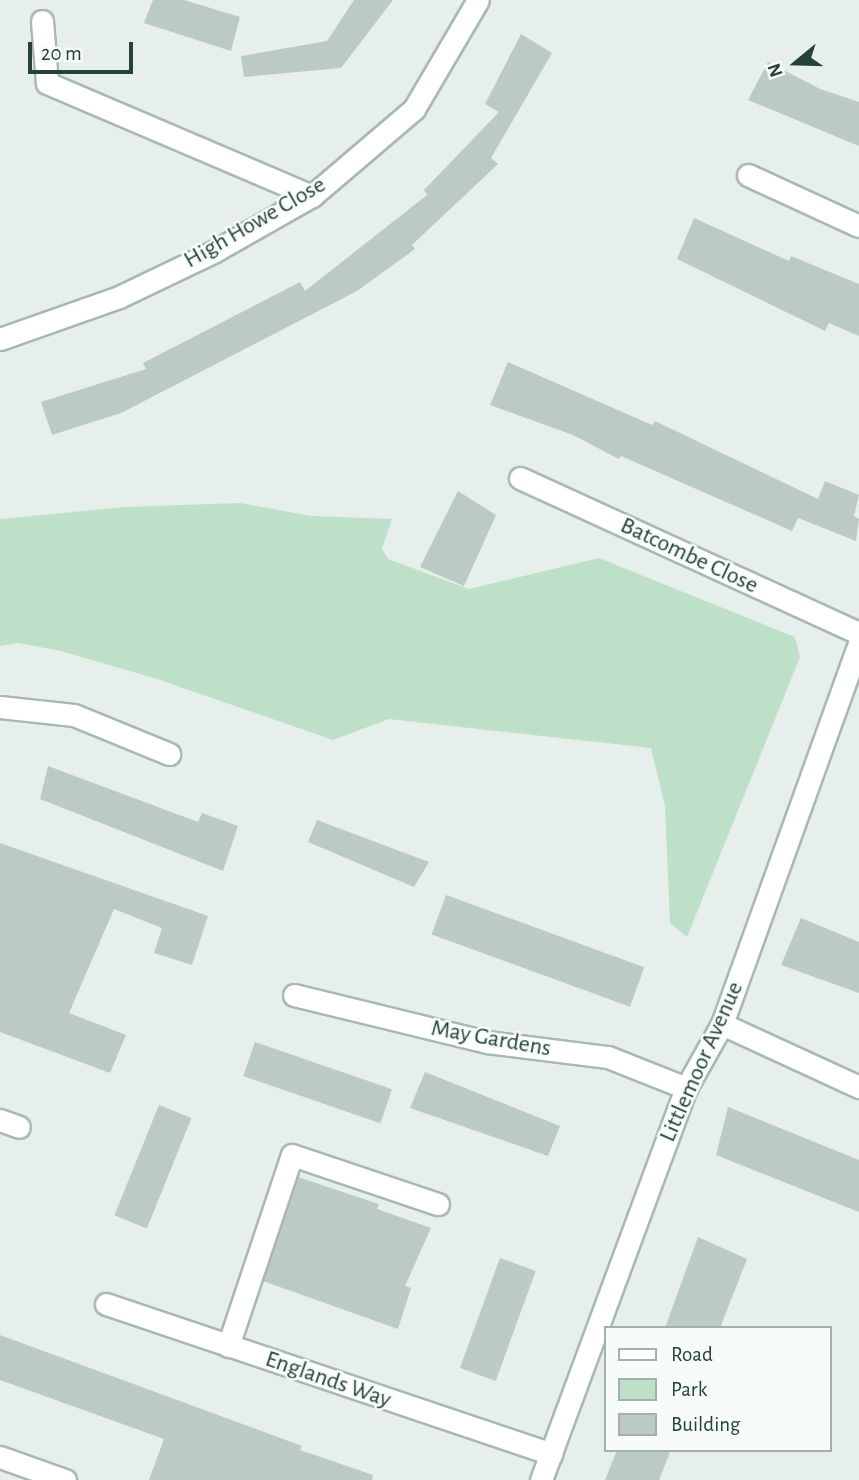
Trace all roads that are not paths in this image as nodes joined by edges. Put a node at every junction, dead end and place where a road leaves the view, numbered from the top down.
1 (478, 0) edge
2 (43, 22) dead end
3 (748, 175) dead end
4 (312, 196) junction
5 (859, 226) edge
6 (0, 340) edge
7 (520, 478) dead end
8 (859, 633) edge
9 (857, 657) edge
10 (0, 707) edge
11 (169, 754) dead end
12 (294, 995) dead end
13 (722, 1024) junction
14 (859, 1087) edge
15 (686, 1088) junction
16 (438, 1204) dead end
17 (106, 1304) dead end
18 (228, 1346) junction
19 (551, 1454) junction
20 (0, 1457) edge
21 (65, 1480) edge
22 (541, 1480) edge

1 - 4 street, High Howe Close
2 - 4 street
3 - 5 street
4 - 6 street, High Howe Close
7 - 8 street, Batcombe Close
9 - 13 street, Littlemoor Avenue
10 - 11 street
12 - 15 street, May Gardens
13 - 14 street
13 - 15 street, Littlemoor Avenue
15 - 19 street, Littlemoor Avenue
16 - 18 street
17 - 18 street, Englands Way
18 - 19 street, Englands Way
19 - 22 street, Littlemoor Avenue
20 - 21 street

